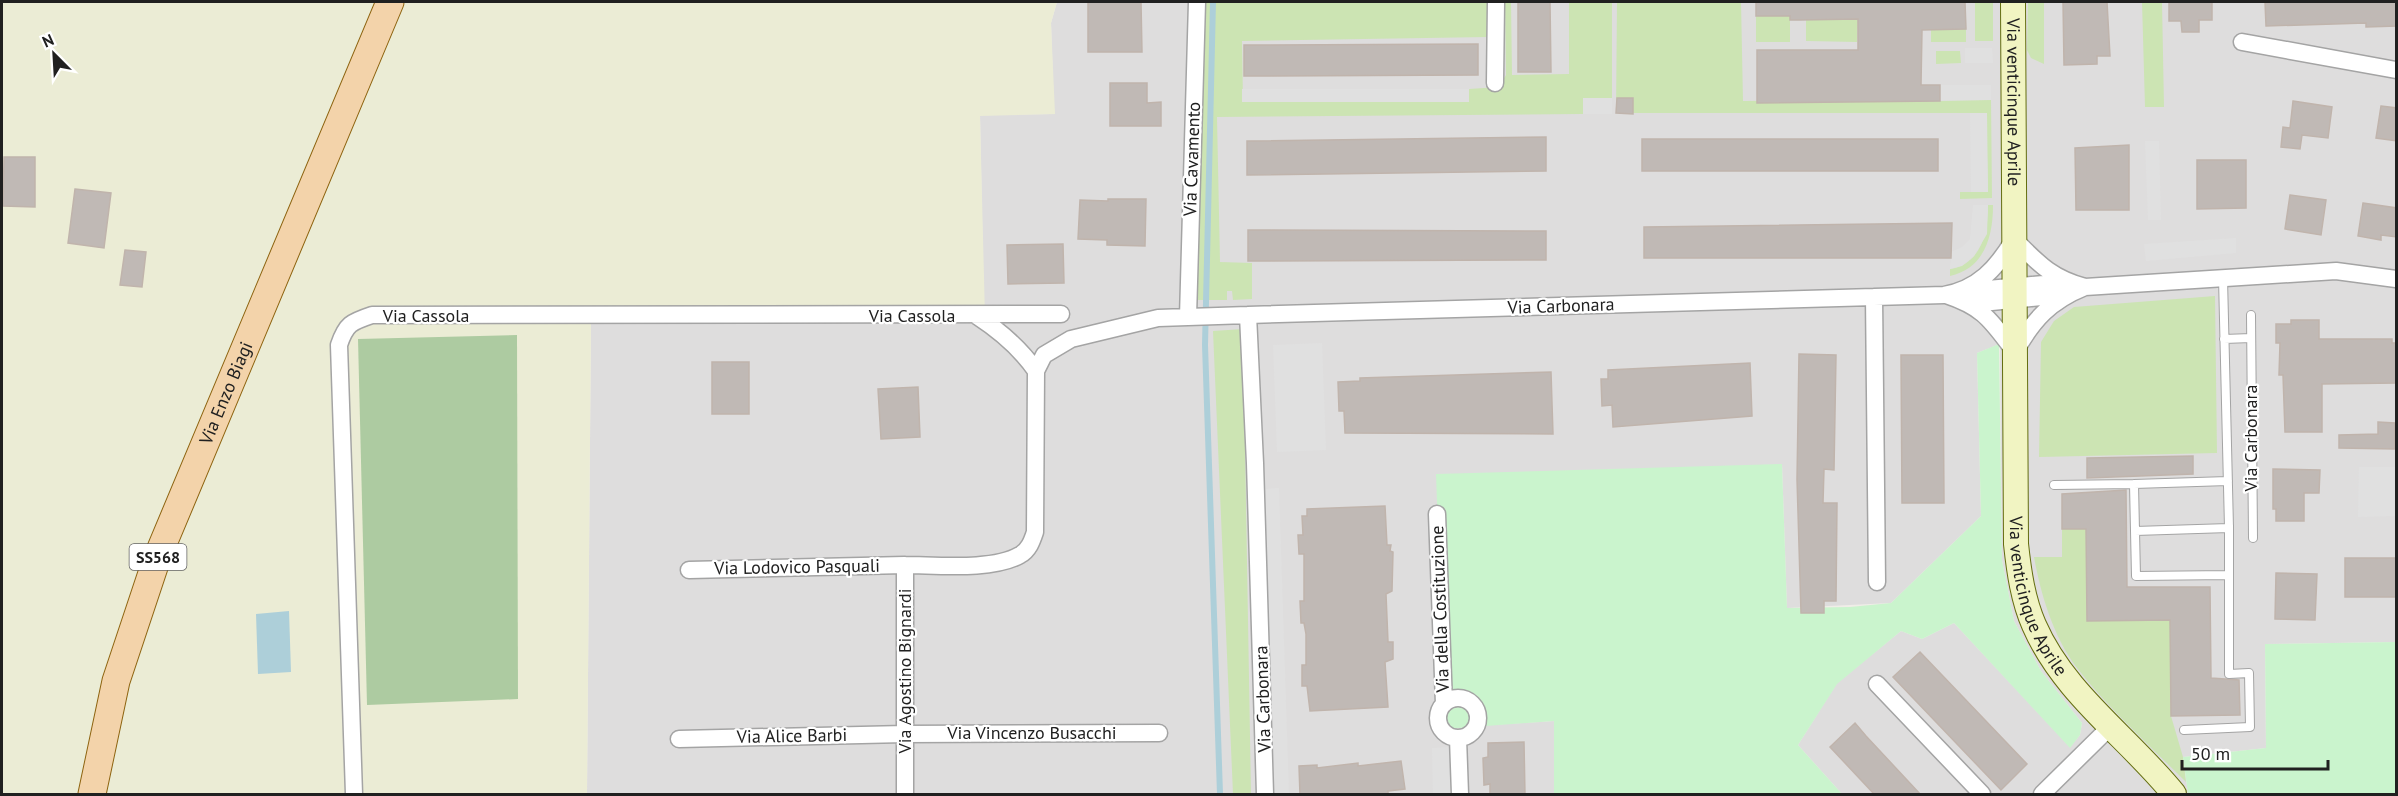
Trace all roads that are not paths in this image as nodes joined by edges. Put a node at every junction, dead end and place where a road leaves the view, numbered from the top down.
1 (390, 2) edge
2 (1197, 2) edge
3 (1496, 2) edge
4 (2013, 2) edge
5 (2242, 42) dead end
6 (2397, 70) edge
7 (1495, 83) dead end
8 (2014, 239) junction
9 (2223, 278) junction
10 (2397, 279) edge
11 (2066, 288) junction
12 (2014, 295) junction
13 (1874, 297) junction
14 (1968, 297) junction
15 (1061, 314) dead end
16 (1248, 315) junction
17 (2251, 315) dead end
18 (977, 316) junction
19 (1188, 317) junction
20 (2251, 338) junction
21 (2224, 339) junction
22 (2015, 352) junction
23 (1036, 371) junction
24 (2228, 481) junction
25 (2134, 484) junction
26 (2054, 485) dead end
27 (1437, 514) dead end
28 (2229, 525) junction
29 (2135, 531) junction
30 (2253, 538) dead end
31 (905, 566) junction
32 (689, 570) dead end
33 (2229, 575) junction
34 (1877, 582) dead end
35 (117, 681) junction
36 (1877, 684) dead end
37 (1444, 704) junction
38 (2110, 727) junction
39 (2184, 730) dead end
40 (1160, 733) dead end
41 (905, 734) junction
42 (1458, 738) junction
43 (679, 739) dead end
44 (92, 795) edge
45 (108, 795) edge
46 (354, 795) edge
47 (905, 795) edge
48 (1266, 795) edge
49 (1460, 795) edge
50 (1982, 795) edge
51 (2042, 795) edge
52 (2174, 795) edge

1 - 35 main road, Via Enzo Biagi / SS568
2 - 19 street, Via Cavamento
3 - 7 street
4 - 8 street, Via venticinque Aprile
5 - 6 street
8 - 11 street
8 - 12 street, Via venticinque Aprile
8 - 14 street
9 - 10 street
9 - 11 street
9 - 21 lane, Via Carbonara
11 - 12 street
11 - 22 street
12 - 14 street
12 - 22 street, Via venticinque Aprile
13 - 14 street, Via Carbonara
13 - 16 street, Via Carbonara
13 - 34 street
14 - 22 street
15 - 18 street, Via Cassola
16 - 19 street, Via Carbonara
16 - 48 street, Via Carbonara
17 - 20 lane, Via Carbonara
18 - 23 street, Via Cassola
18 - 46 street, Via Cassola
19 - 23 street
20 - 21 lane
20 - 30 lane, Via Carbonara
21 - 24 lane, Via Carbonara
22 - 38 street, Via venticinque Aprile
23 - 31 street, Via Agostino Bignardi
24 - 25 lane, Via Carbonara
24 - 28 lane, Via Carbonara
25 - 26 lane, Via Carbonara
25 - 29 lane
27 - 37 street, Via della Costituzione
28 - 29 lane
28 - 33 lane, Via Carbonara
29 - 33 lane
31 - 32 street, Via Lodovico Pasquali
31 - 41 street, Via Agostino Bignardi
33 - 39 lane, Via Carbonara
35 - 44 main road, Via Enzo Biagi / SS568
35 - 45 main road
36 - 50 street
37 - 42 street, Via della Costituzione
37 - 42 street, Via della Costituzione
38 - 51 street
38 - 52 street, Via venticinque Aprile
40 - 41 street, Via Vincenzo Busacchi
41 - 43 street, Via Alice Barbi
41 - 47 street, Via Agostino Bignardi
42 - 49 street

